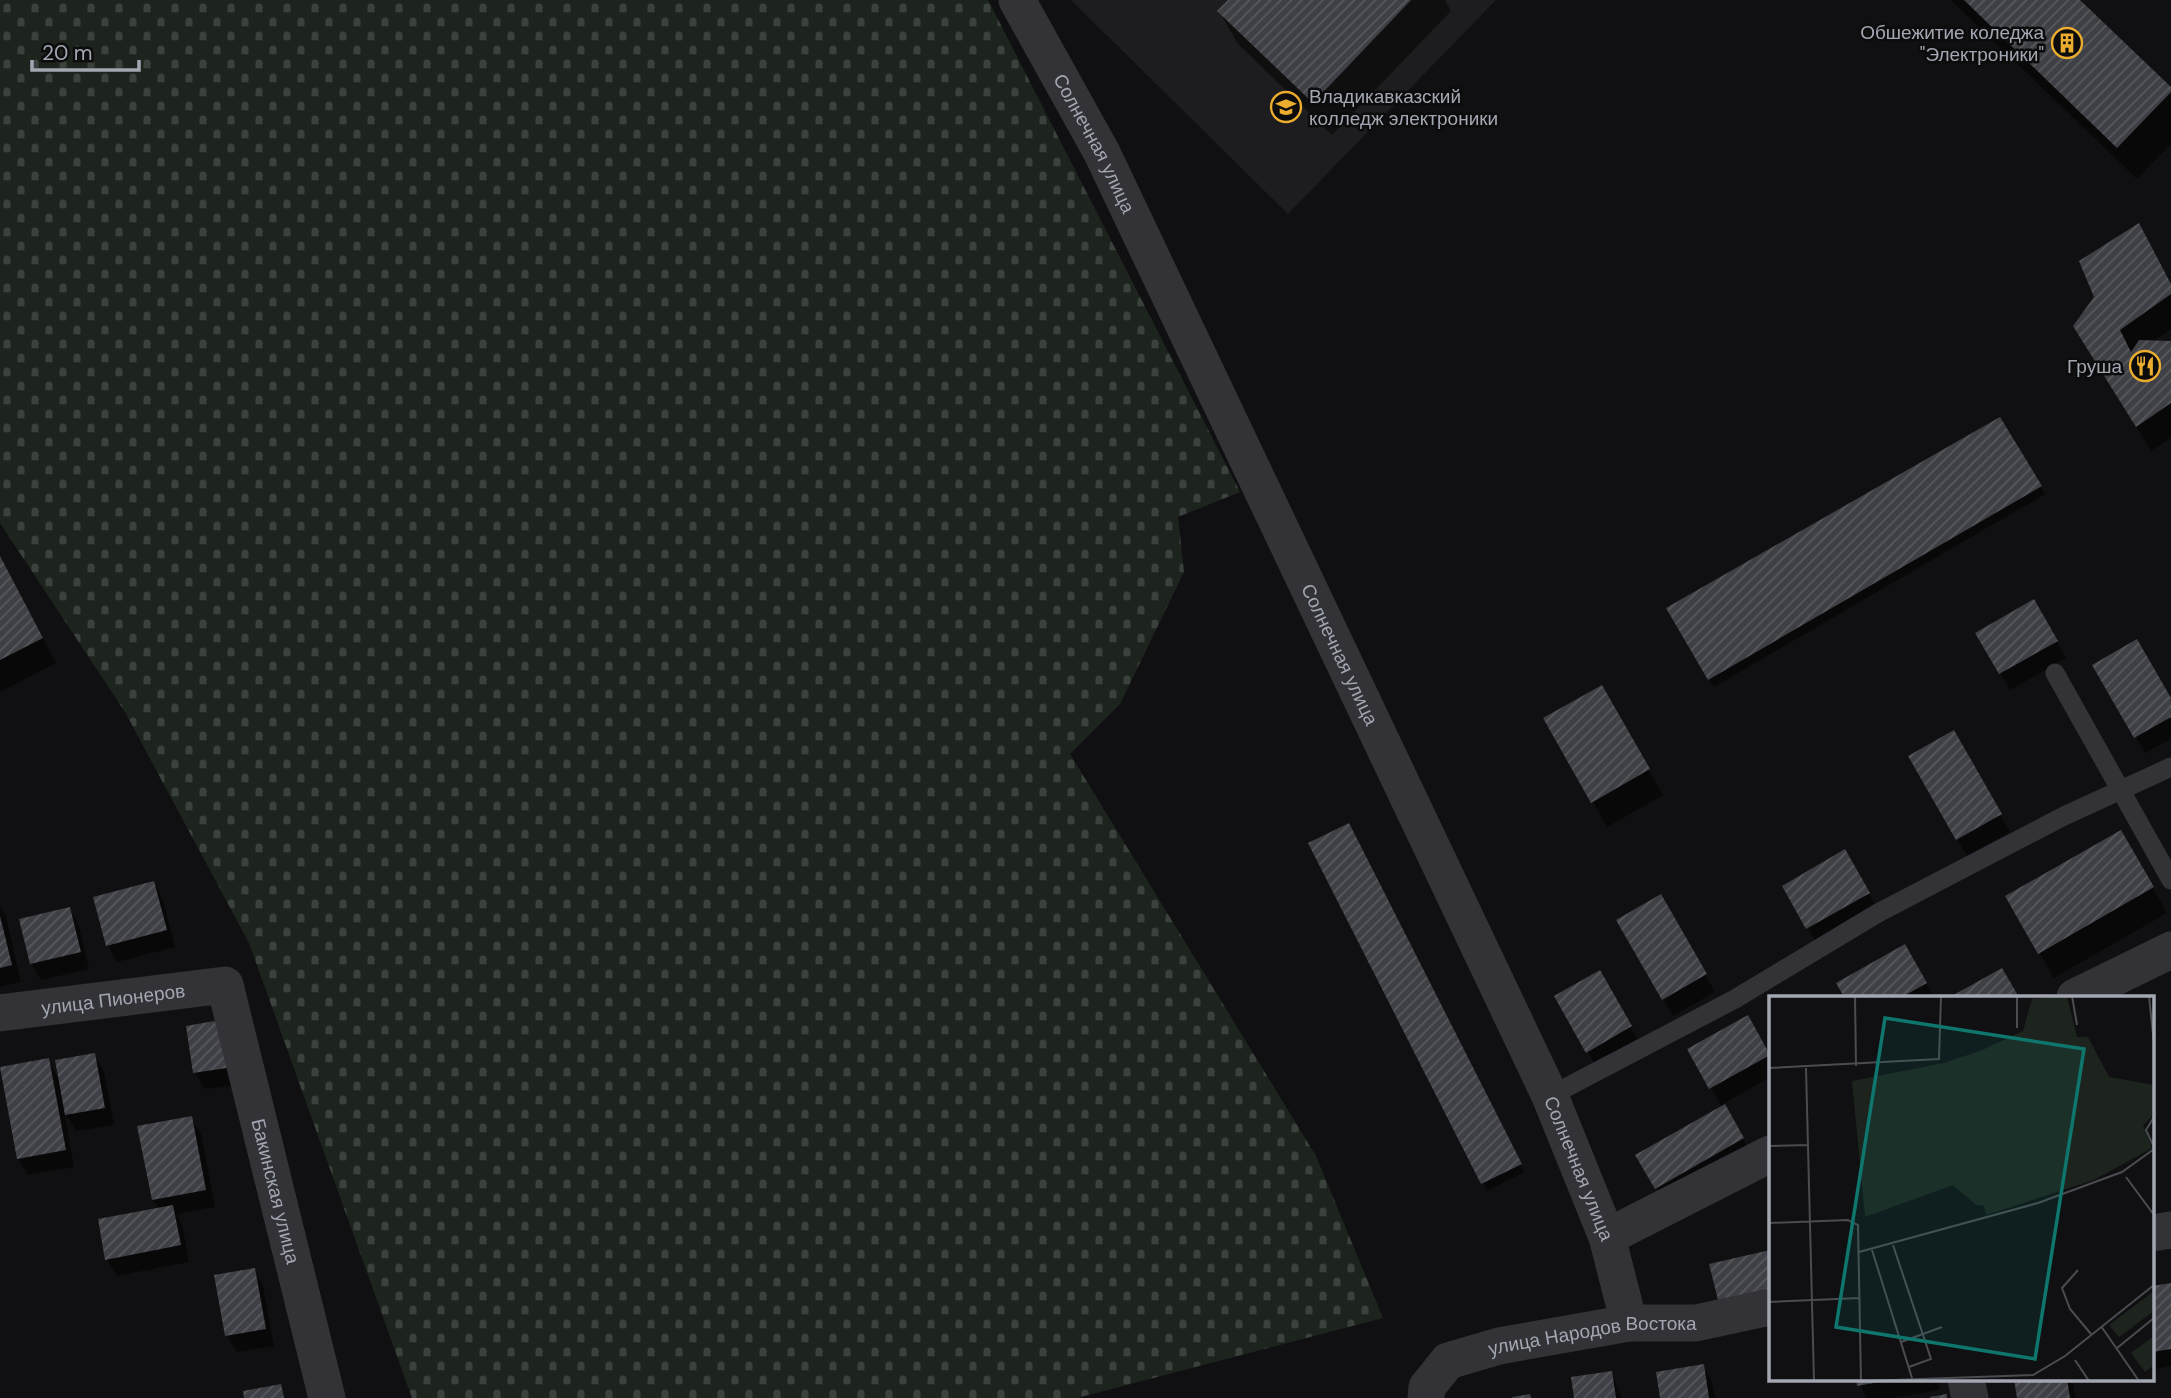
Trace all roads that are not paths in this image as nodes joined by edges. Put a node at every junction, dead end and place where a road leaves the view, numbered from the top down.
1 (1017, 0) edge
2 (2054, 673) dead end
3 (2171, 766) edge
4 (2123, 790) junction
5 (2171, 880) edge
6 (2171, 950) edge
7 (225, 985) joint
8 (2077, 996) edge
9 (0, 1013) edge
10 (1550, 1096) junction
11 (1769, 1155) edge
12 (1608, 1237) junction
13 (1769, 1307) edge
14 (1629, 1323) junction
15 (1966, 1380) edge
16 (1427, 1393) edge
17 (327, 1398) edge
18 (1970, 1398) edge

1 - 10 street, Солнечная улица
2 - 4 lane
3 - 4 lane
4 - 5 lane
4 - 10 lane
6 - 8 street
7 - 9 street, улица Пионеров
7 - 17 street, Бакинская улица
10 - 12 street, Солнечная улица
11 - 12 street
12 - 14 street, Солнечная улица
13 - 14 street, улица Народов Востока
14 - 16 street, улица Народов Востока
15 - 18 street

